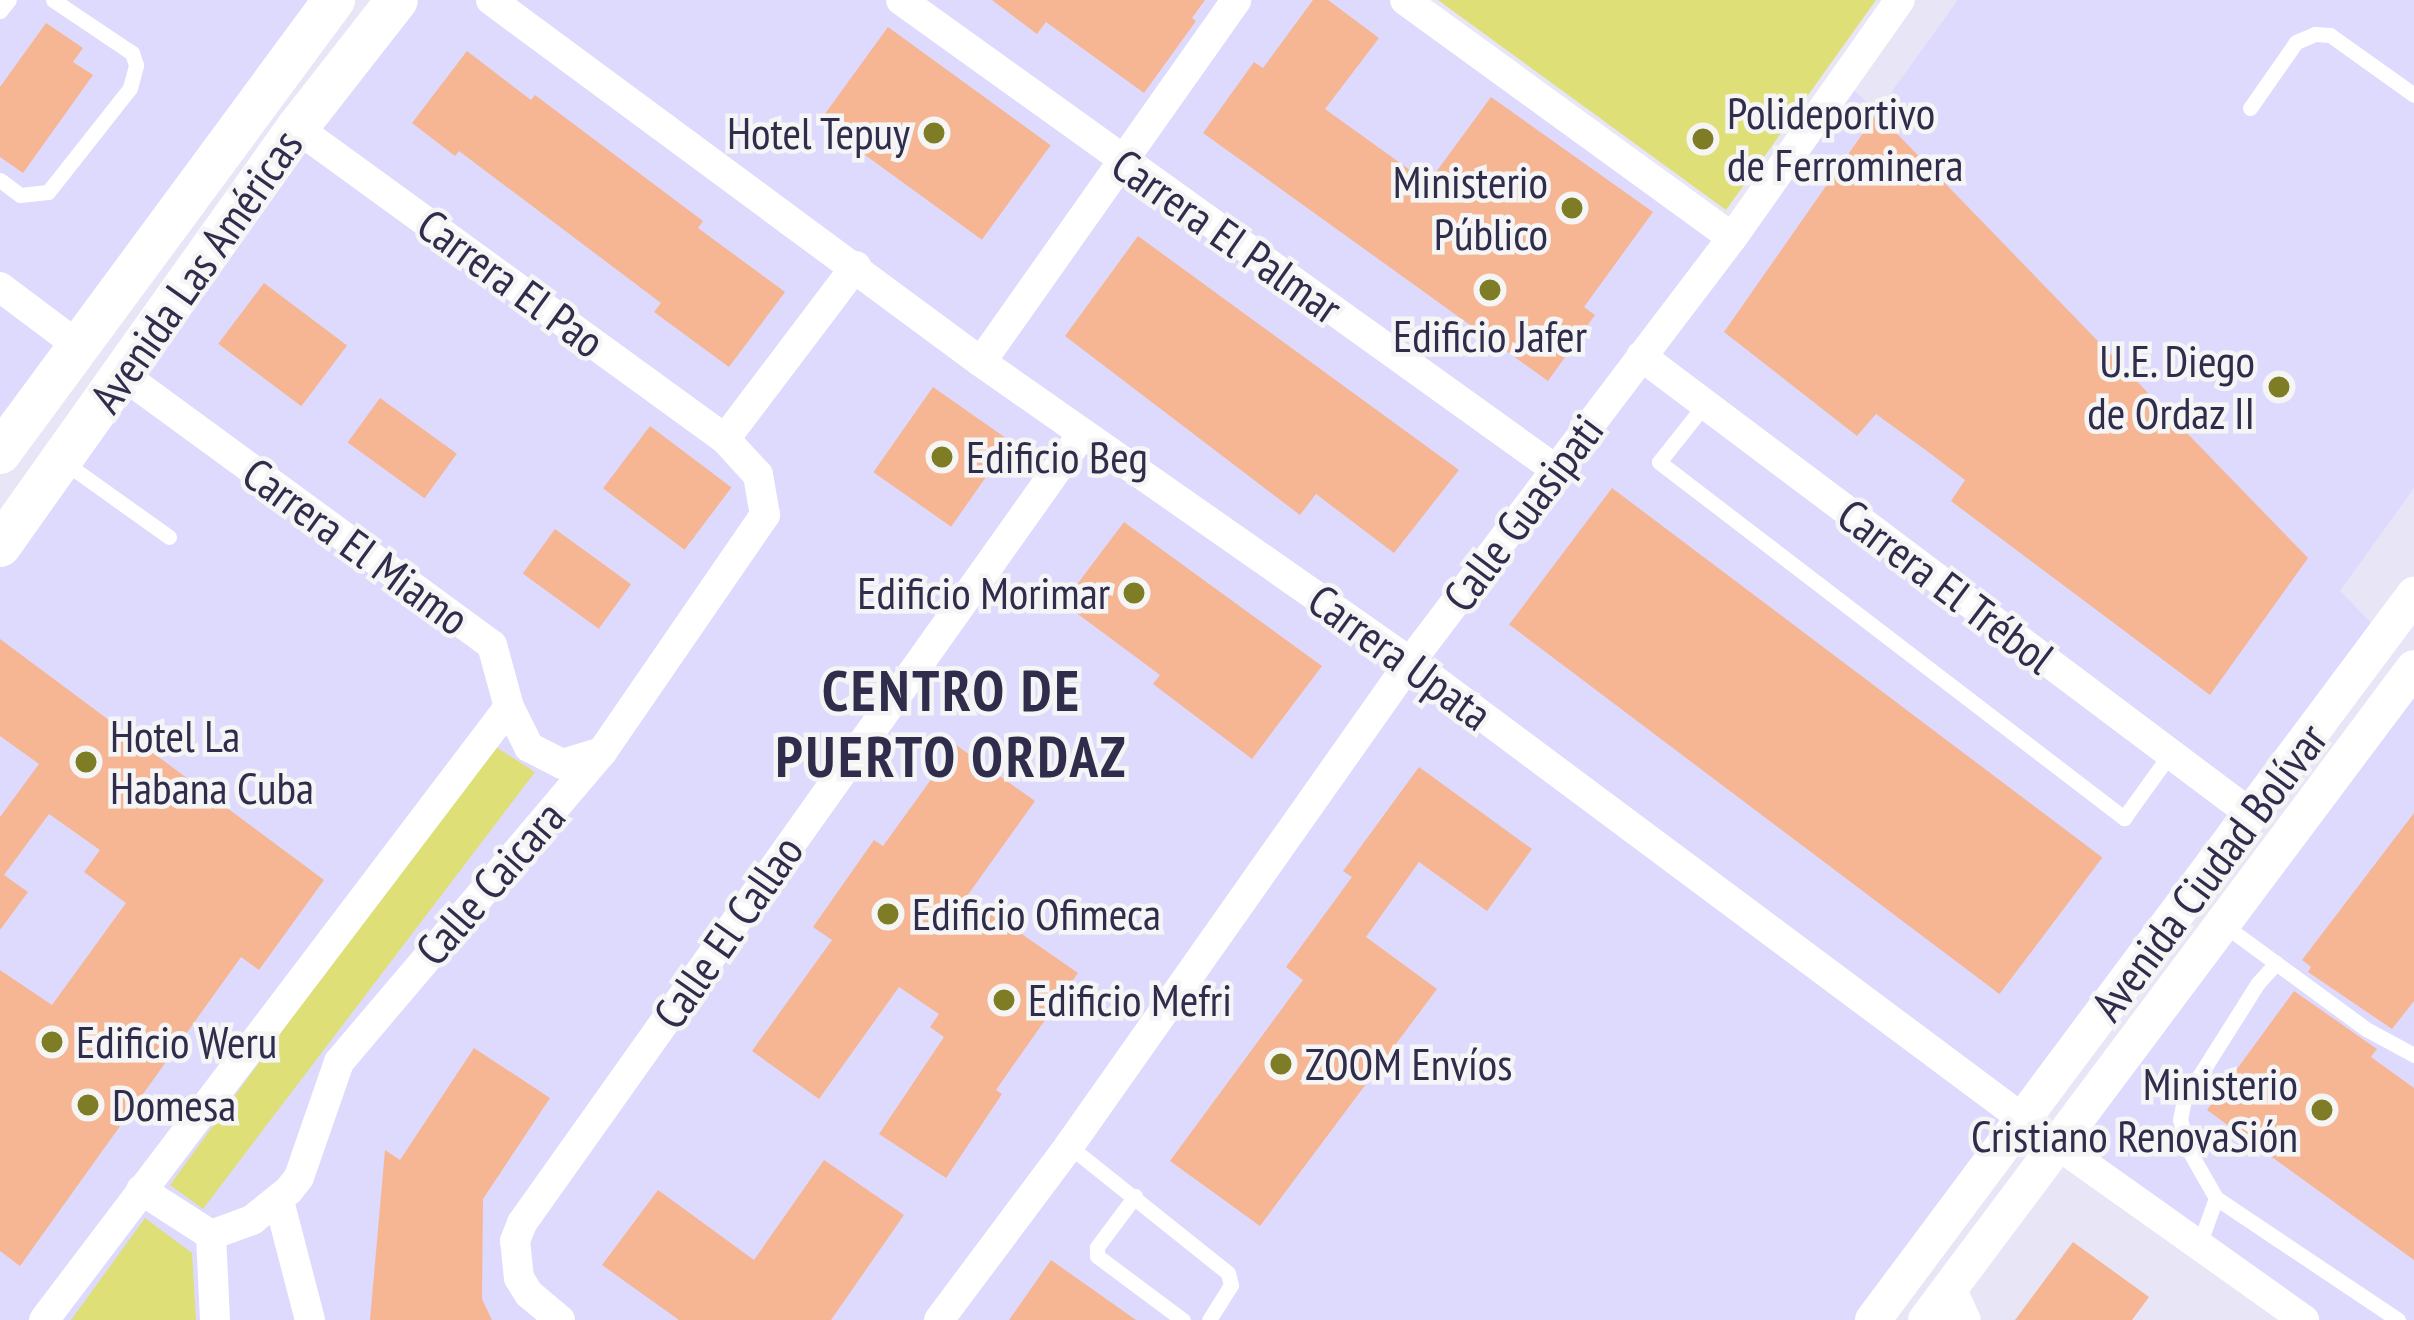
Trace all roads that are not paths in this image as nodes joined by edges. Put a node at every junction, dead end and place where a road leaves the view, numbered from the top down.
1 (9, 0) edge
2 (53, 0) edge
3 (334, 0) edge
4 (398, 0) edge
5 (491, 0) edge
6 (901, 0) edge
7 (1236, 0) edge
8 (1405, 0) edge
9 (1900, 0) edge
10 (0, 11) edge
11 (2414, 94) edge
12 (2250, 109) dead end
13 (297, 128) junction
14 (1124, 163) junction
15 (0, 180) edge
16 (1732, 238) junction
17 (856, 266) junction
18 (0, 287) edge
19 (80, 347) junction
20 (1641, 356) junction
21 (981, 362) junction
22 (123, 375) junction
23 (1706, 404) junction
24 (1082, 434) junction
25 (725, 439) junction
26 (0, 453) edge
27 (61, 461) junction
28 (1555, 469) junction
29 (169, 537) dead end
30 (0, 546) edge
31 (2414, 596) edge
32 (1410, 662) junction
33 (2414, 668) edge
34 (509, 707) junction
35 (602, 752) junction
36 (2170, 754) junction
37 (2252, 815) junction
38 (2224, 925) junction
39 (2276, 963) junction
40 (2414, 1055) edge
41 (2025, 1120) junction
42 (2058, 1145) junction
43 (1069, 1146) junction
44 (141, 1190) junction
45 (1135, 1196) junction
46 (2216, 1198) junction
47 (279, 1201) junction
48 (211, 1235) junction
49 (2199, 1245) junction
50 (1958, 1304) edge
51 (44, 1320) edge
52 (215, 1320) edge
53 (310, 1320) edge
54 (560, 1320) edge
55 (939, 1320) edge
56 (1183, 1320) edge
57 (1208, 1320) edge
58 (1873, 1320) edge
59 (1926, 1320) edge
60 (2304, 1320) edge
61 (2398, 1320) edge

1 - 10 lane
2 - 15 lane
3 - 19 main road, Avenida Las Américas
4 - 13 main road, Avenida Las Américas
5 - 17 street, Carrera Upata
6 - 14 street, Carrera El Palmar
7 - 14 street
8 - 16 street
9 - 16 street, Calle Guasipati
11 - 12 lane
13 - 22 main road, Avenida Las Américas
13 - 25 street, Carrera El Pao
14 - 21 street
14 - 28 street, Carrera El Palmar
16 - 20 street, Calle Guasipati
17 - 21 street, Carrera Upata
17 - 25 street
18 - 19 street
19 - 26 main road, Avenida Las Américas
20 - 23 street, Carrera El Trébol
20 - 28 street, Calle Guasipati
21 - 24 street, Carrera Upata
22 - 27 main road, Avenida Las Américas
22 - 34 street, Carrera El Miamo
23 - 36 street, Carrera El Trébol
23 - 36 lane
24 - 32 street, Carrera Upata
24 - 54 street, Calle El Callao
25 - 35 street, Calle Caicara
27 - 29 lane
27 - 30 main road, Avenida Las Américas
28 - 32 street, Calle Guasipati
31 - 37 street, Avenida Ciudad Bolívar
32 - 41 street, Carrera Upata
32 - 43 street, Calle Guasipati
33 - 38 street, Avenida Ciudad Bolívar
34 - 35 street
34 - 44 street, Calle Caicara
35 - 47 street, Calle Caicara
36 - 37 street, Carrera El Trébol
37 - 41 street, Avenida Ciudad Bolívar
38 - 39 lane
38 - 42 street, Avenida Ciudad Bolívar
39 - 40 lane
39 - 46 lane
41 - 42 street, Carrera Upata
41 - 58 street, Avenida Ciudad Bolívar
42 - 49 street, Carrera Upata
42 - 50 street, Avenida Ciudad Bolívar
43 - 45 lane
43 - 55 street, Calle Guasipati
44 - 48 street
44 - 51 street, Calle Caicara
45 - 56 lane
45 - 57 lane
46 - 49 lane
46 - 61 lane
47 - 48 street
47 - 53 street
48 - 52 street
49 - 60 street, Carrera Upata
50 - 59 street, Avenida Ciudad Bolívar

